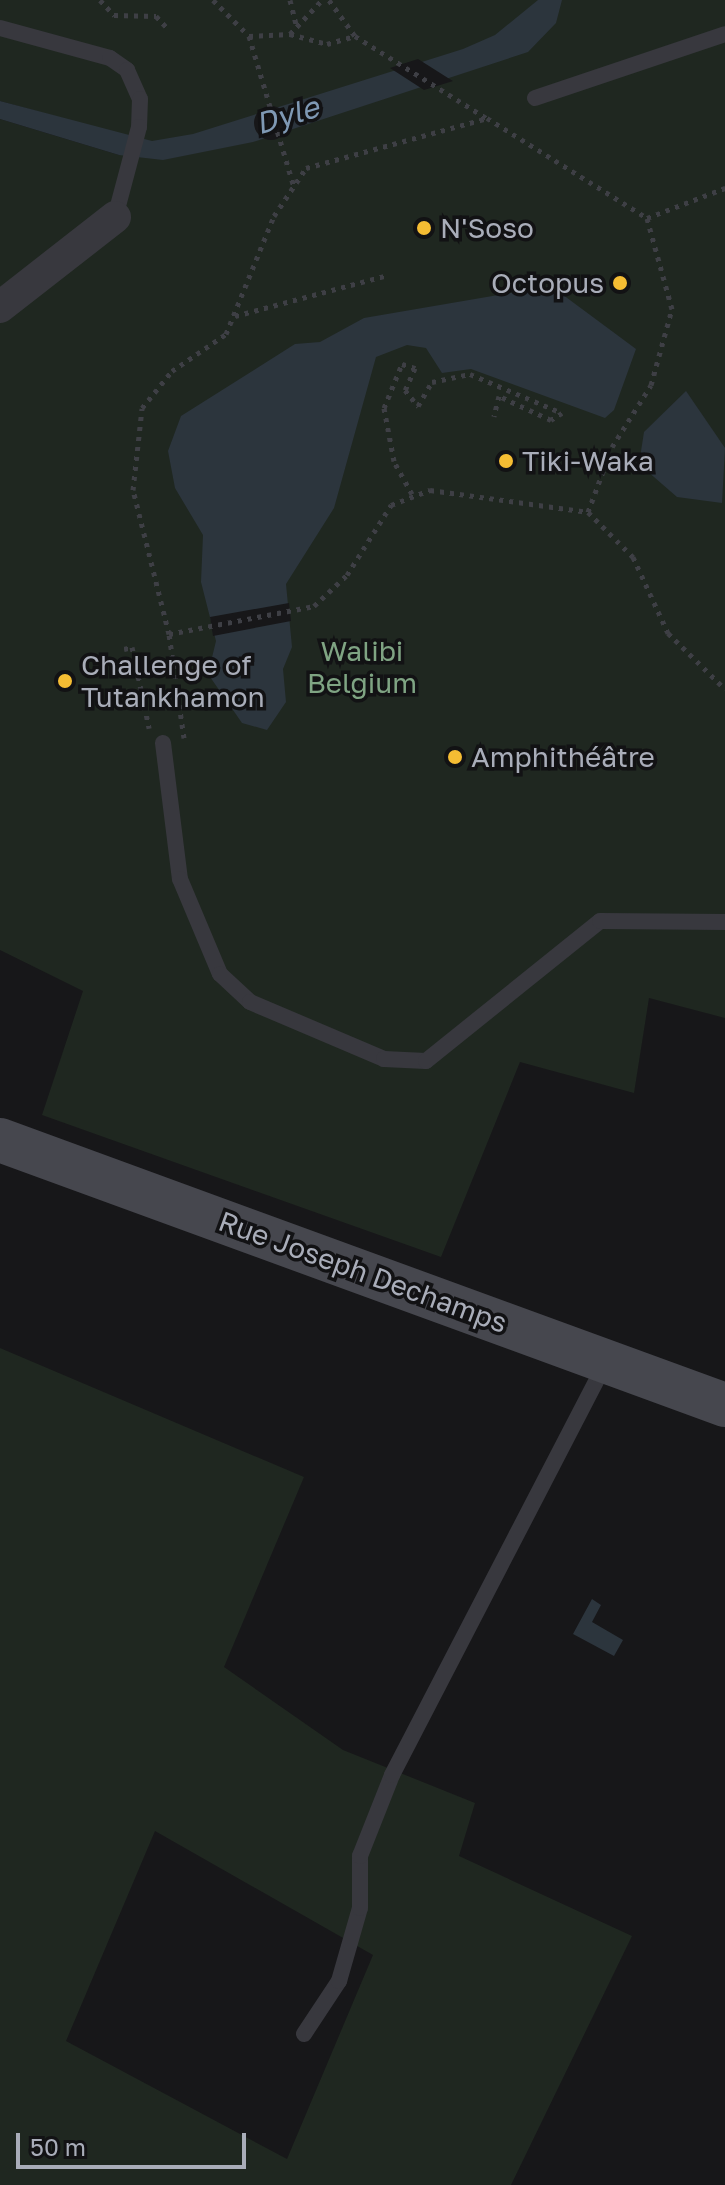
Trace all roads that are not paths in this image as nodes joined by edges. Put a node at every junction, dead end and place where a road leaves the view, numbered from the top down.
1 (0, 28) edge
2 (725, 34) edge
3 (535, 98) dead end
4 (120, 208) joint
5 (0, 307) edge
6 (163, 743) road end
7 (725, 922) edge
8 (0, 1140) edge
9 (607, 1361) junction
10 (725, 1405) edge
11 (304, 2034) dead end

1 - 4 lane
2 - 3 lane
4 - 5 street
6 - 7 lane
8 - 9 street, Rue Joseph Dechamps
9 - 10 street, Rue Joseph Dechamps
9 - 11 lane

